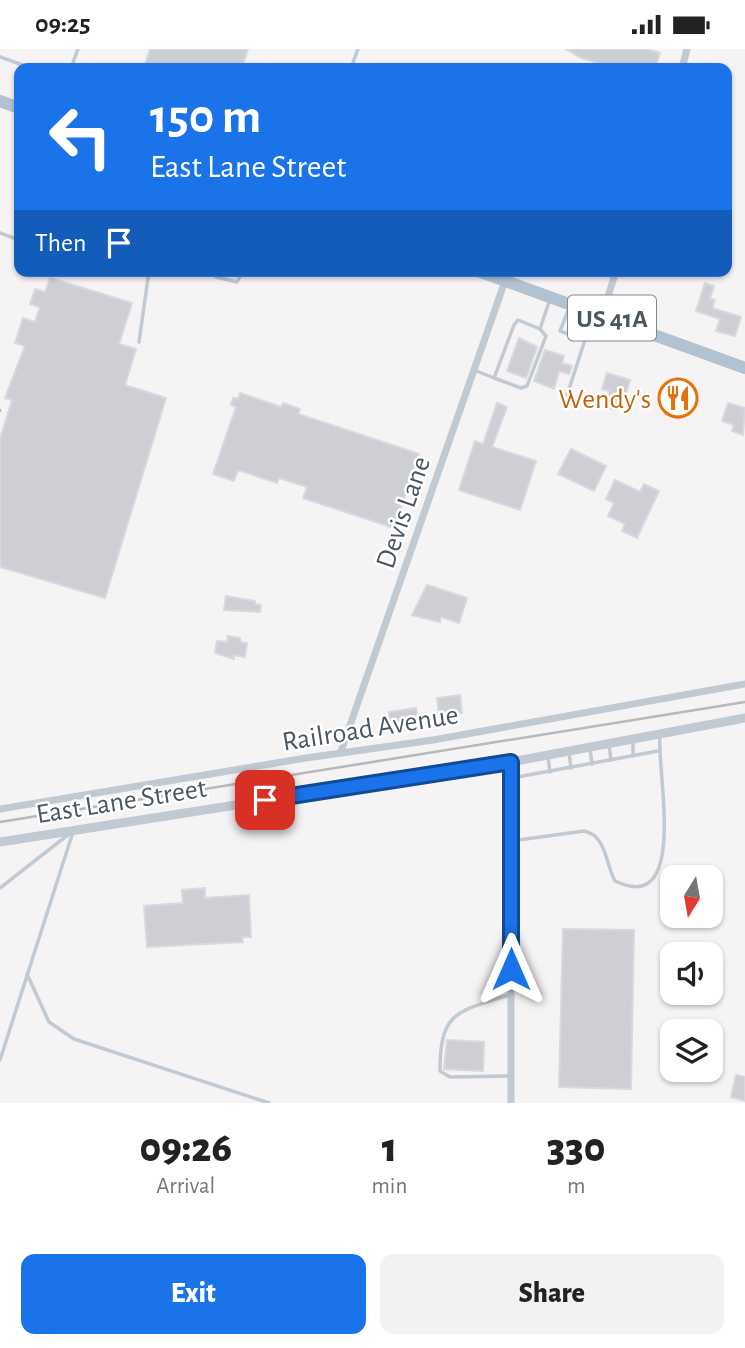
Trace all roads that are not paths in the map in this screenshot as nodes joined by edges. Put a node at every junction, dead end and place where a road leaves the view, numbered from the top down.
1 (0, 57) edge
2 (17, 63) edge
3 (148, 277) edge
4 (216, 277) edge
5 (240, 277) edge
6 (494, 277) edge
7 (614, 277) edge
8 (505, 281) junction
9 (551, 297) junction
10 (570, 304) junction
11 (586, 309) junction
12 (601, 315) junction
13 (540, 329) junction
14 (577, 337) junction
15 (139, 342) dead end
16 (745, 368) edge
17 (474, 370) junction
18 (494, 378) junction
19 (566, 398) dead end
20 (745, 684) edge
21 (745, 718) edge
22 (660, 732) junction
23 (632, 737) junction
24 (609, 742) junction
25 (590, 745) junction
26 (569, 750) junction
27 (658, 751) junction
28 (346, 752) junction
29 (548, 754) junction
30 (633, 756) junction
31 (611, 760) junction
32 (511, 762) junction
33 (592, 764) junction
34 (571, 768) junction
35 (550, 772) junction
36 (511, 778) junction
37 (0, 809) edge
38 (73, 830) junction
39 (511, 841) junction
40 (0, 842) edge
41 (0, 888) edge
42 (27, 974) junction
43 (511, 994) junction
44 (0, 1060) edge
45 (511, 1076) junction
46 (269, 1103) edge
47 (511, 1103) edge

1 - 2 lane
3 - 15 lane
4 - 5 lane
6 - 8 main road, US 41A
7 - 12 street
8 - 9 main road, US 41A
8 - 17 street, Devis Lane
9 - 10 main road, US 41A
9 - 13 lane
10 - 11 main road, US 41A
10 - 14 lane
11 - 12 main road, US 41A
11 - 14 lane
12 - 16 main road, US 41A
13 - 18 lane
13 - 18 lane
14 - 19 lane
17 - 18 lane
17 - 28 street, Devis Lane
20 - 28 street, Railroad Avenue
21 - 22 street, East Lane Street
22 - 23 street, East Lane Street
22 - 27 lane
23 - 24 street, East Lane Street
23 - 30 lane
24 - 25 street, East Lane Street
24 - 31 lane
25 - 26 street, East Lane Street
25 - 33 lane
26 - 29 street, East Lane Street
26 - 34 lane
27 - 30 lane
27 - 39 lane
28 - 37 street, Railroad Avenue
29 - 32 street, East Lane Street
29 - 35 lane
30 - 31 lane
31 - 33 lane
32 - 36 street
32 - 38 street, East Lane Street
33 - 34 lane
34 - 35 lane
35 - 36 lane
36 - 39 street
38 - 40 street, East Lane Street
38 - 41 lane
38 - 42 lane
39 - 43 street
42 - 44 lane
42 - 46 lane
43 - 45 street
43 - 45 lane
45 - 47 street

